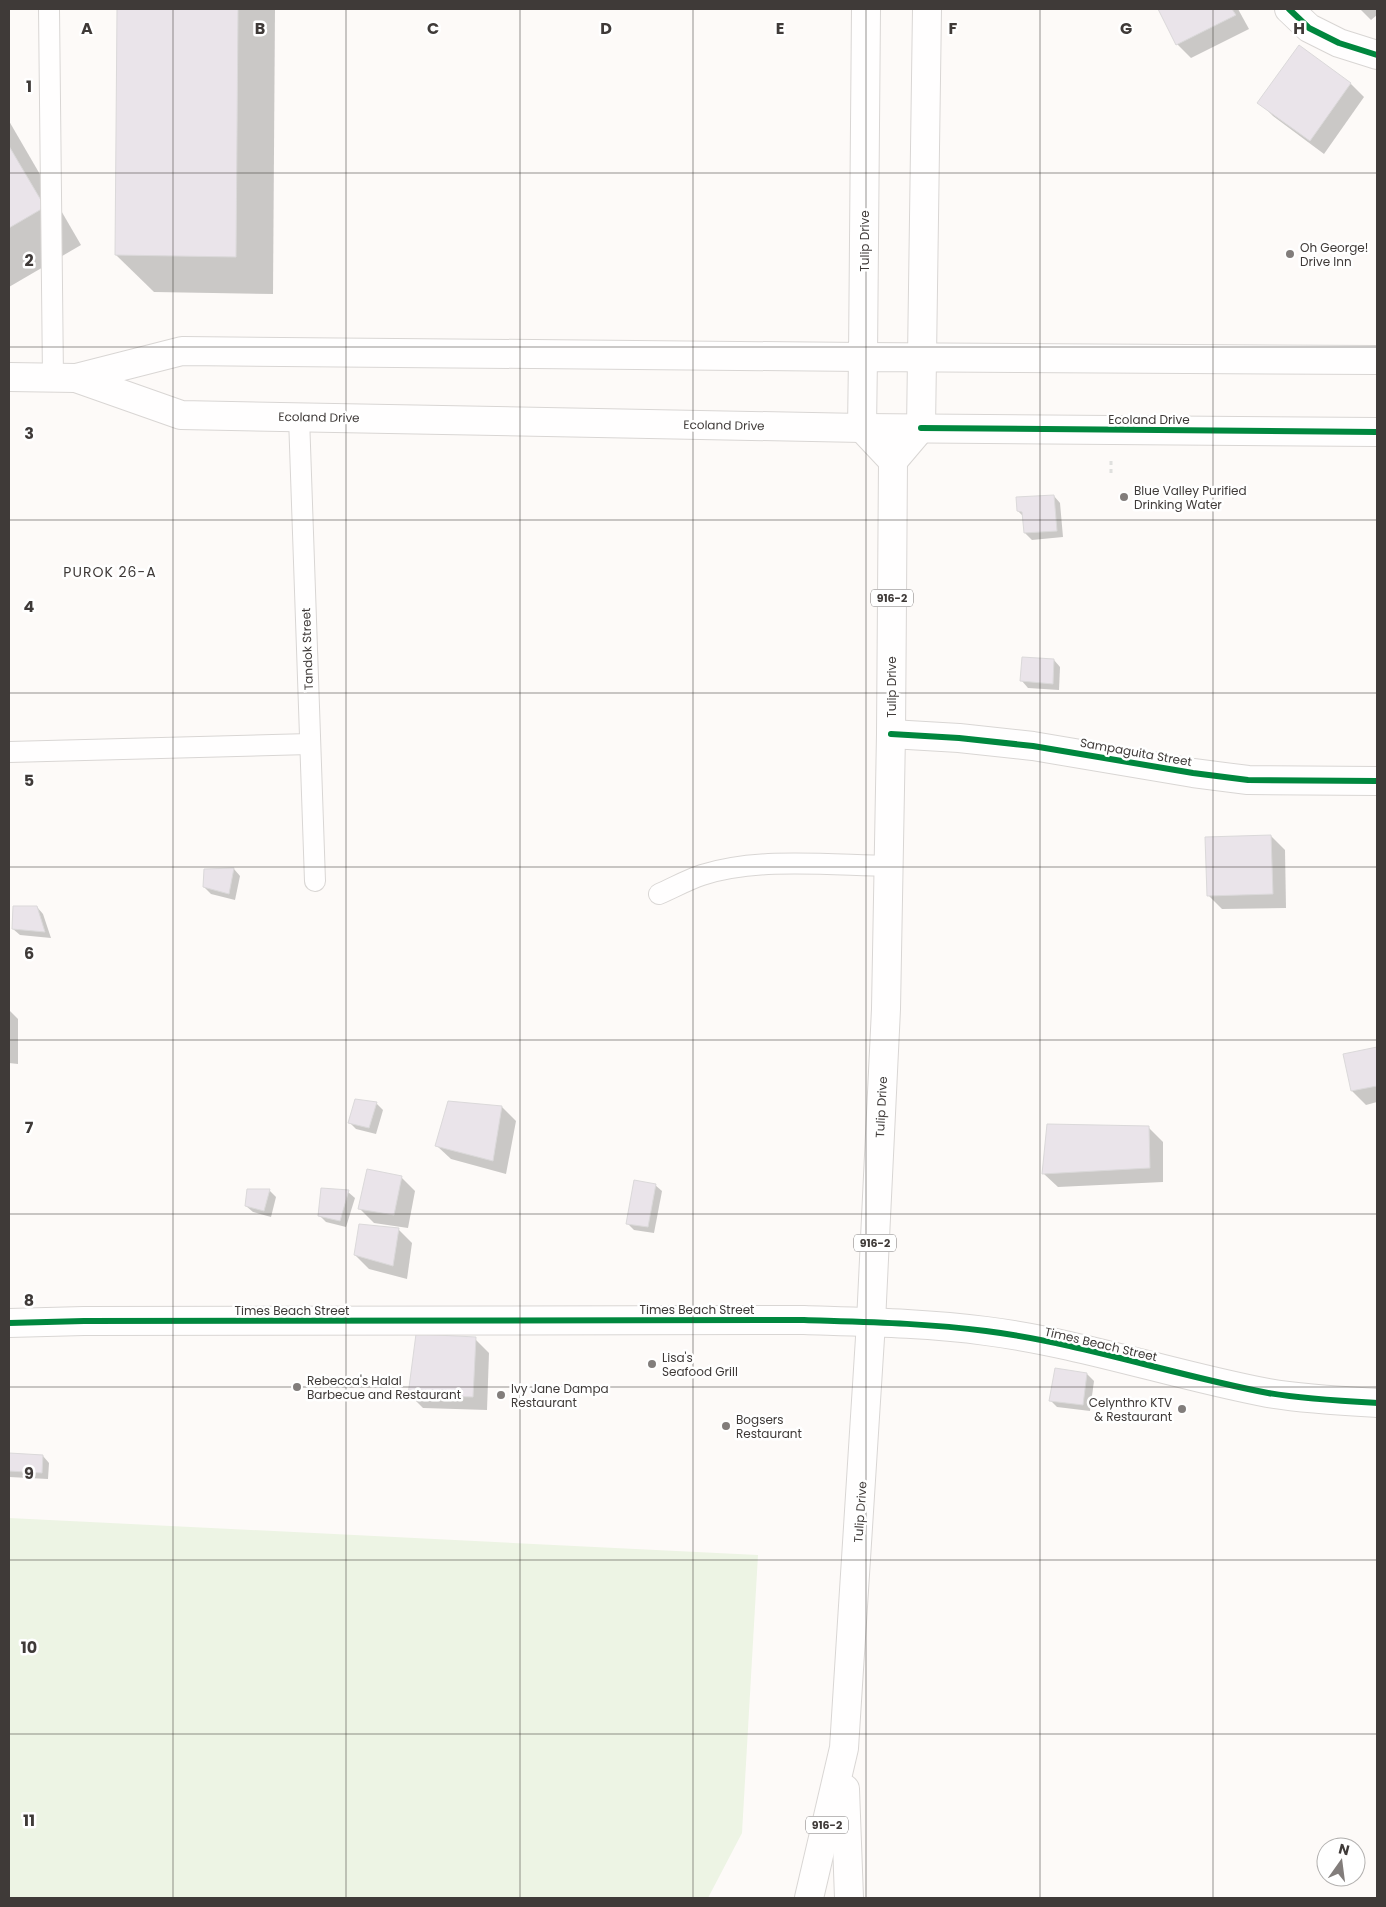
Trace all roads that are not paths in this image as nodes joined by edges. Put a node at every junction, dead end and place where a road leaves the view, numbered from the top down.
1 (49, 9) edge
2 (866, 9) edge
3 (927, 9) edge
4 (1289, 9) edge
5 (1377, 56) edge
6 (863, 357) junction
7 (922, 358) junction
8 (1377, 360) edge
9 (9, 377) edge
10 (65, 378) junction
11 (299, 417) junction
12 (862, 428) junction
13 (921, 428) junction
14 (1377, 432) edge
15 (893, 462) junction
16 (891, 734) junction
17 (310, 744) junction
18 (9, 752) edge
19 (1377, 781) edge
20 (888, 866) junction
21 (315, 881) dead end
22 (659, 894) dead end
23 (871, 1322) junction
24 (9, 1323) edge
25 (1377, 1403) edge
26 (844, 1752) junction
27 (809, 1898) edge
28 (849, 1898) edge

1 - 10 lane
2 - 6 main road, Tulip Drive
3 - 7 main road
4 - 5 main road
6 - 7 main road, Ecoland Drive
6 - 10 main road, Ecoland Drive
6 - 12 main road, Tulip Drive
7 - 8 main road, Ecoland Drive
7 - 13 main road
9 - 10 main road, Ecoland Drive
10 - 11 main road, Ecoland Drive
11 - 12 main road, Ecoland Drive
11 - 17 lane, Tandok Street
12 - 13 main road, Ecoland Drive
12 - 15 main road
13 - 14 main road, Ecoland Drive
13 - 15 main road
15 - 16 main road, Tulip Drive / 916-2
16 - 19 main road, Sampaguita Street
16 - 20 main road, Tulip Drive / 916-2
17 - 18 lane
17 - 21 lane, Tandok Street
20 - 22 lane
20 - 23 main road, Tulip Drive / 916-2
23 - 24 main road, Times Beach Street
23 - 25 main road, Times Beach Street
23 - 26 main road, Tulip Drive / 916-2
26 - 27 main road, Tulip Drive / 916-2
26 - 28 main road, Tulip Drive / 916-2

